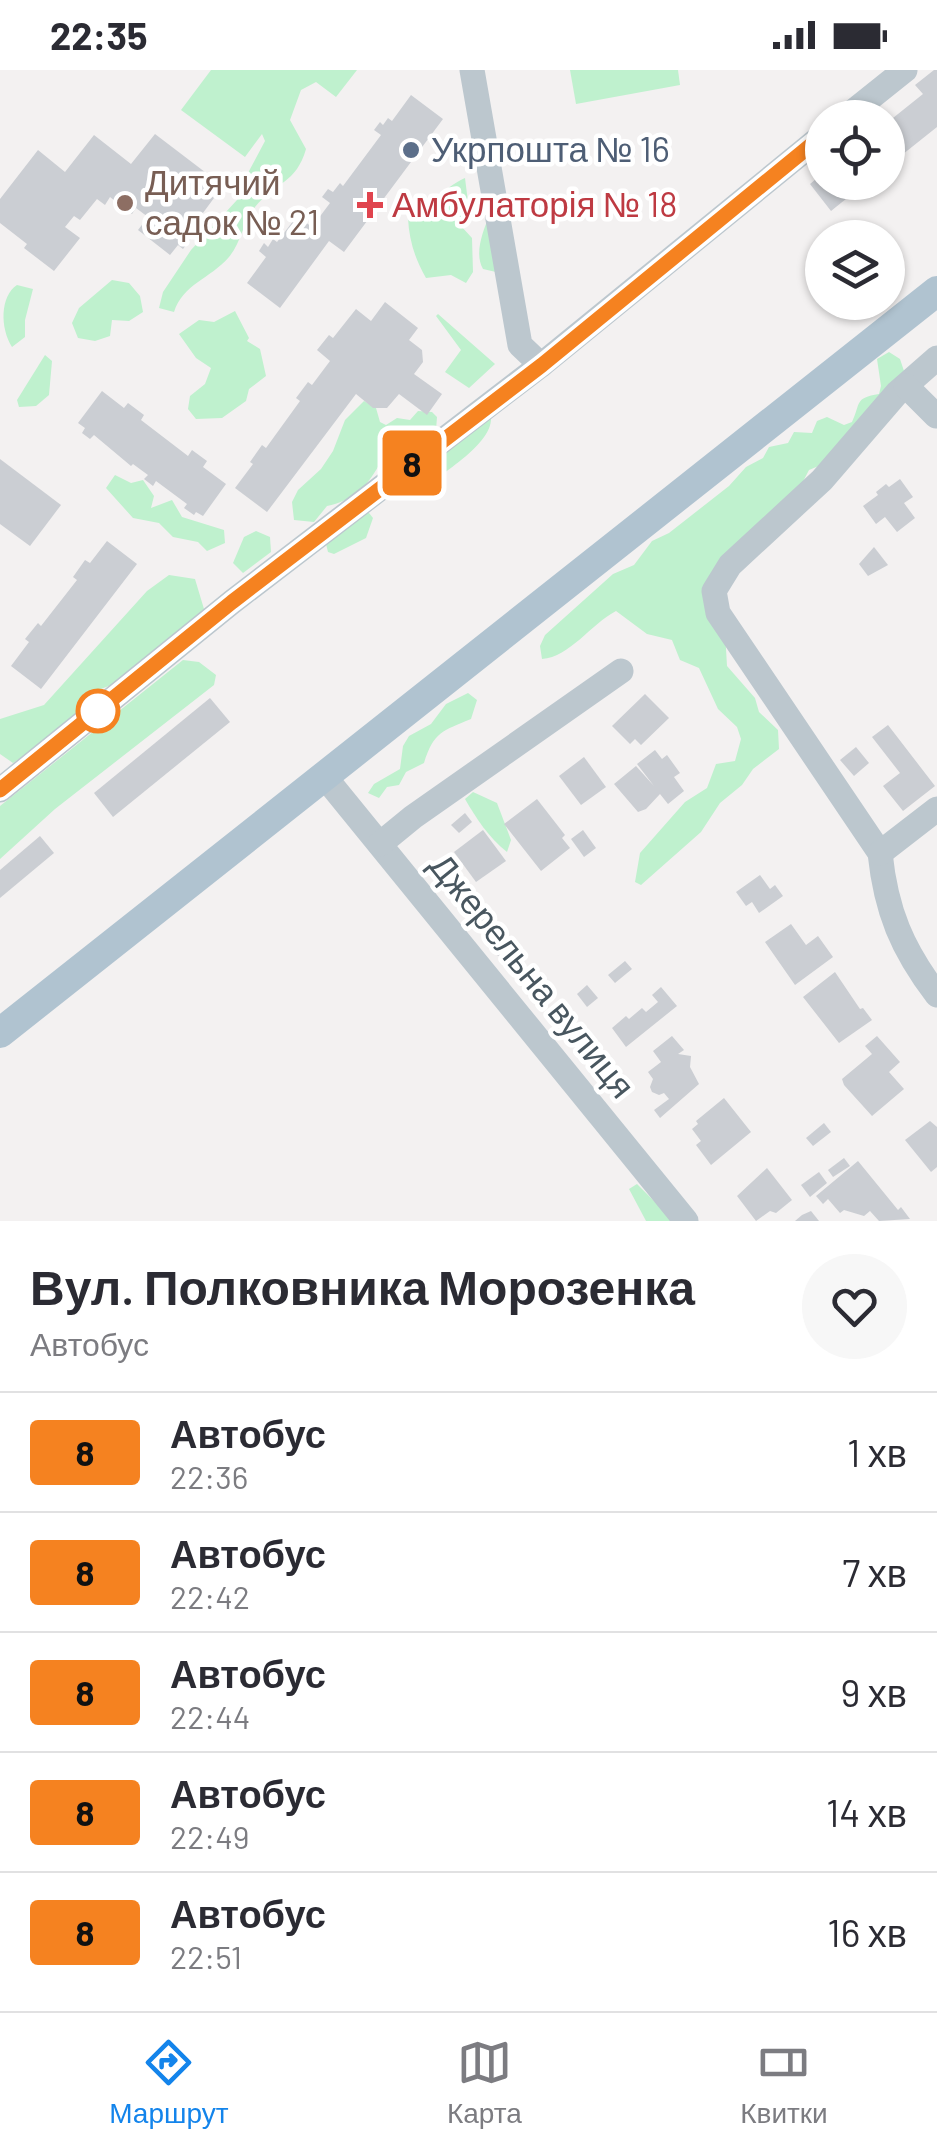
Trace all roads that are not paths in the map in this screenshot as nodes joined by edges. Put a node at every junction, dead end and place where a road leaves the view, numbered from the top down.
1 (472, 70) edge
2 (905, 70) edge
3 (868, 100) edge
4 (805, 150) edge
5 (937, 291) edge
6 (937, 358) edge
7 (542, 365) junction
8 (906, 386) junction
9 (936, 416) edge
10 (621, 671) dead end
11 (324, 776) junction
12 (0, 790) edge
13 (937, 809) edge
14 (380, 844) junction
15 (880, 854) junction
16 (937, 995) edge
17 (0, 1033) edge
18 (686, 1221) edge

1 - 7 street
2 - 3 street
4 - 7 street
5 - 11 main road
6 - 8 street
7 - 12 street
8 - 9 street
8 - 15 street
10 - 14 street
11 - 14 street, Джерельна вулиця
11 - 17 main road
13 - 15 street
14 - 18 street, Джерельна вулиця
15 - 16 street

